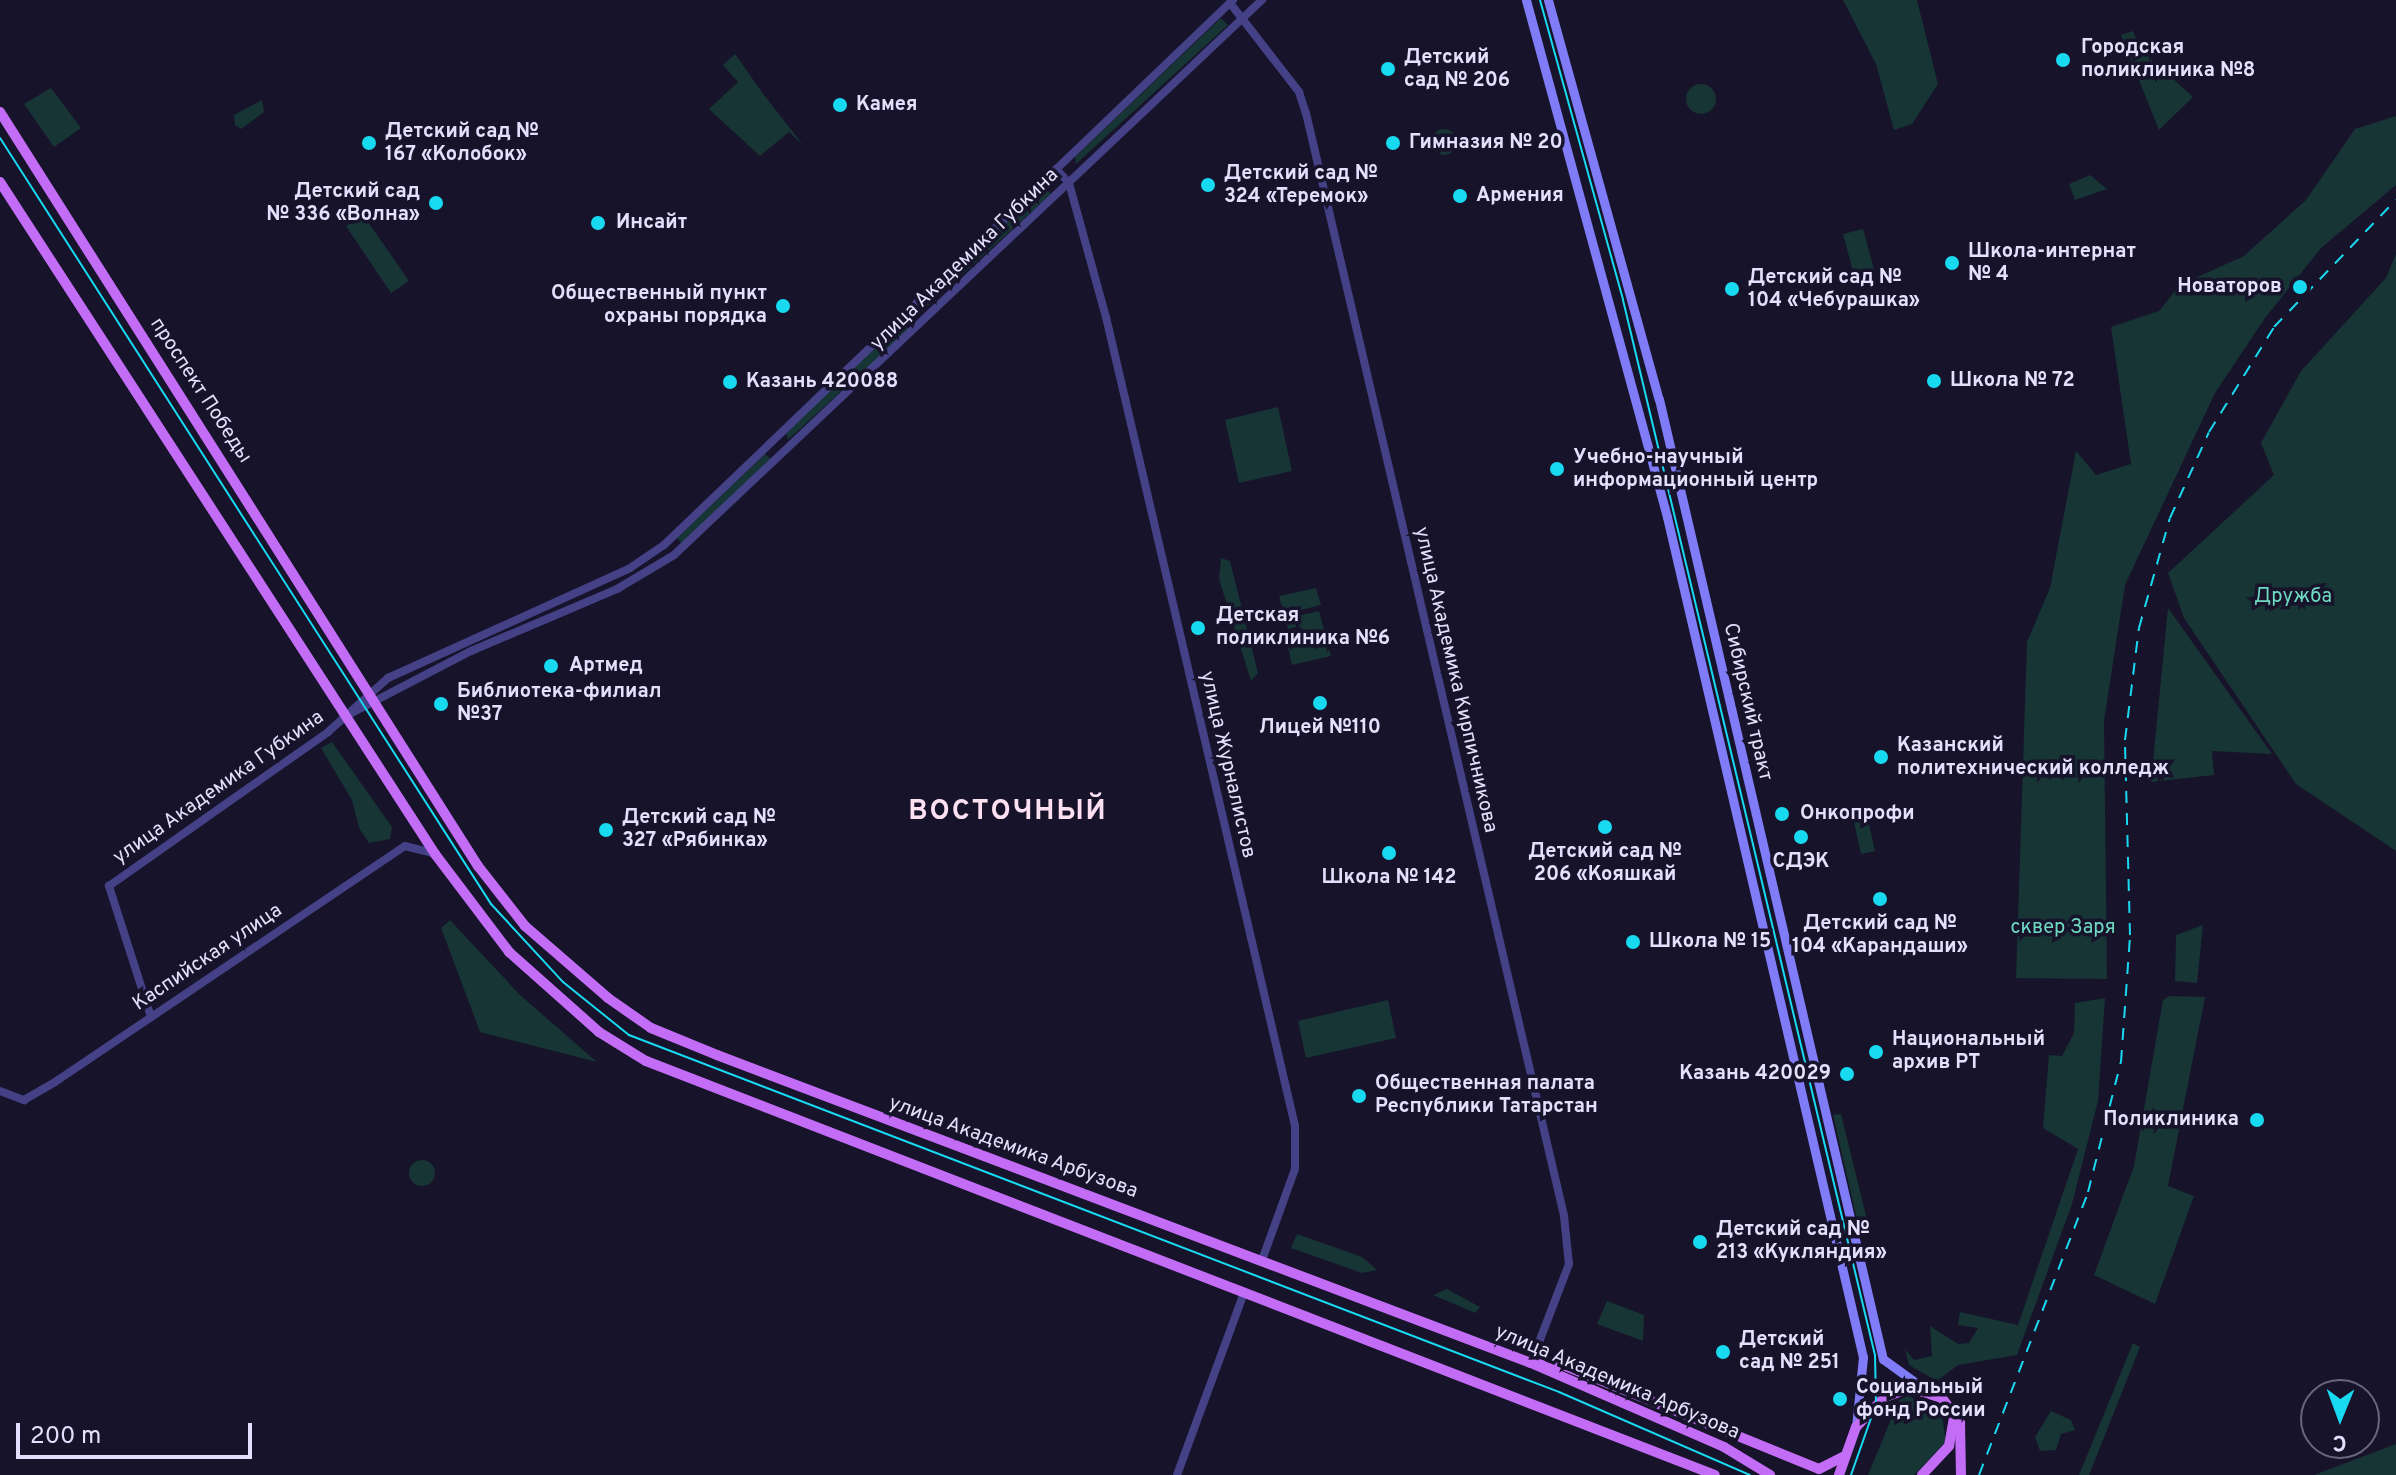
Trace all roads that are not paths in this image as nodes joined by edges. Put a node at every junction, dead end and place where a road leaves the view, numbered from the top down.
1 (1262, 0) edge
2 (1526, 0) edge
3 (1548, 0) edge
4 (1232, 2) edge
5 (1243, 18) junction
6 (0, 112) edge
7 (1056, 169) junction
8 (0, 182) edge
9 (1069, 183) junction
10 (908, 312) junction
11 (920, 324) junction
12 (770, 443) junction
13 (782, 456) junction
14 (371, 689) junction
15 (378, 700) junction
16 (348, 715) junction
17 (435, 854) junction
18 (151, 1017) junction
19 (0, 1091) edge
20 (1262, 1260) junction
21 (1244, 1293) junction
22 (1531, 1363) junction
23 (1923, 1388) junction
24 (1953, 1412) junction
25 (1856, 1427) junction
26 (1845, 1456) junction
27 (1177, 1475) edge
28 (1715, 1475) edge
29 (1770, 1475) edge
30 (1839, 1475) edge
31 (1922, 1475) edge
32 (1961, 1475) edge

1 - 5 street, улица Академика Губкина
2 - 25 main road, Сибирский тракт
3 - 23 main road, Сибирский тракт
4 - 5 street, улица Академика Кирпичникова
4 - 7 street, улица Академика Губкина
5 - 9 street, улица Академика Губкина
5 - 22 street, улица Академика Кирпичникова
6 - 14 main road, проспект Победы
7 - 9 street
7 - 10 street, улица Академика Губкина
8 - 16 main road
9 - 11 street, улица Академика Губкина
9 - 20 street, улица Журналистов
10 - 11 street
10 - 12 street, улица Академика Губкина
11 - 13 street, улица Академика Губкина
12 - 13 street
12 - 14 street, улица Академика Губкина
13 - 15 street, улица Академика Губкина
14 - 15 main road, улица Академика Арбузова
14 - 16 street, улица Академика Губкина
15 - 16 street, улица Академика Губкина
15 - 20 main road, улица Академика Арбузова
16 - 17 main road
16 - 18 street, улица Академика Губкина
17 - 18 street, Каспийская улица
17 - 21 main road
18 - 19 street, Каспийская улица
20 - 22 main road, улица Академика Арбузова
21 - 27 street
21 - 28 main road
22 - 26 main road
22 - 29 main road, улица Академика Арбузова
23 - 24 main road, Сибирский тракт
23 - 25 main road
24 - 31 main road
24 - 32 main road
25 - 26 main road, Сибирский тракт
26 - 30 main road, Сибирский тракт

